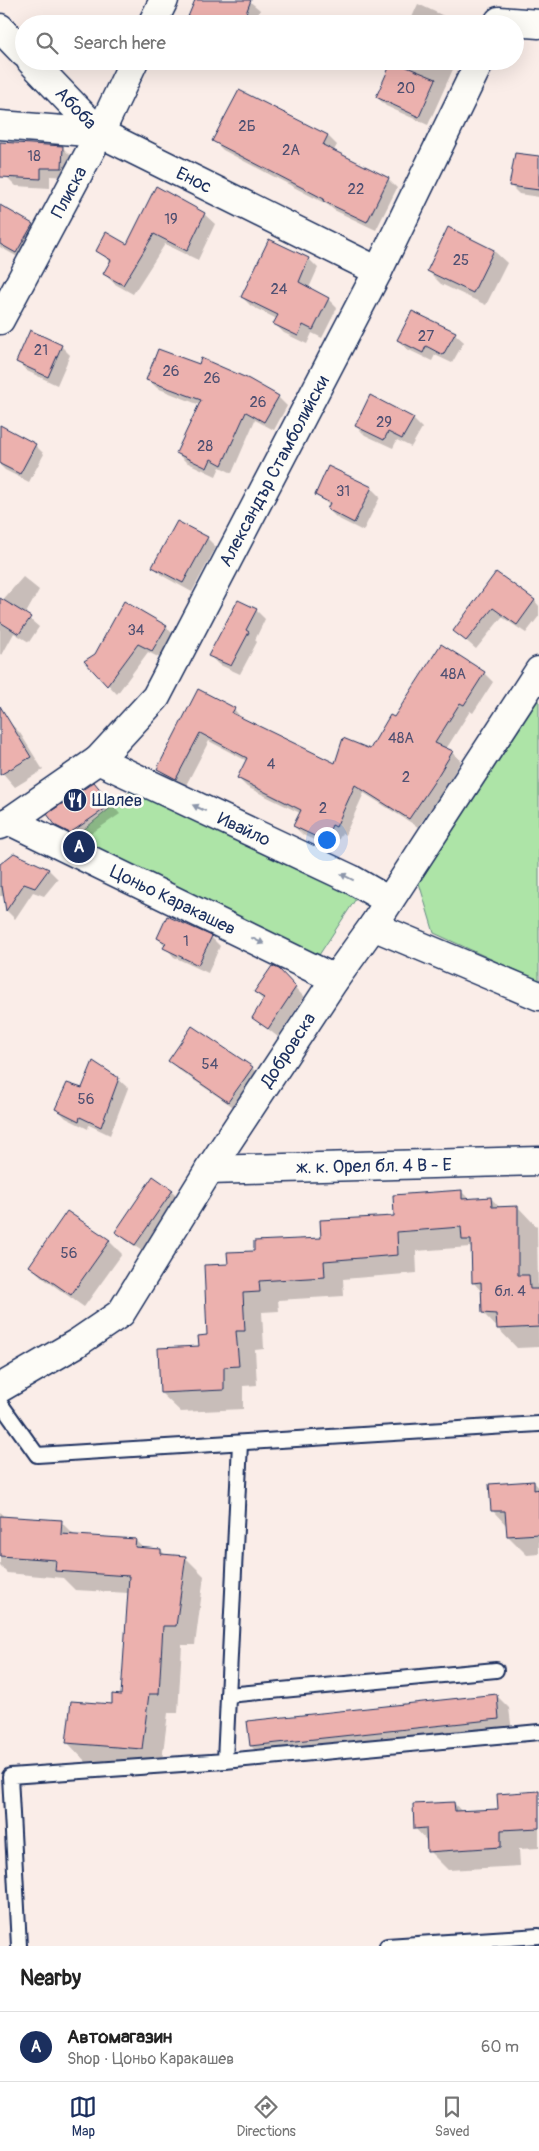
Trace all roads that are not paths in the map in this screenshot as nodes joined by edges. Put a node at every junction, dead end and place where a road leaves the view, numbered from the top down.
1 (164, 0) edge
2 (156, 15) edge
3 (524, 20) edge
4 (539, 24) edge
5 (0, 28) edge
6 (15, 44) edge
7 (40, 70) edge
8 (130, 70) edge
9 (476, 70) edge
10 (0, 125) edge
11 (100, 133) junction
12 (378, 271) junction
13 (0, 320) edge
14 (539, 671) edge
15 (98, 760) junction
16 (5, 823) edge
17 (389, 901) junction
18 (373, 926) junction
19 (335, 979) junction
20 (539, 996) edge
21 (539, 1162) edge
22 (210, 1170) junction
23 (0, 1388) edge
24 (0, 1403) edge
25 (539, 1424) edge
26 (240, 1443) junction
27 (496, 1670) dead end
28 (228, 1695) junction
29 (539, 1732) edge
30 (225, 1761) junction
31 (532, 1940) edge
32 (19, 1946) edge
33 (387, 1946) edge

1 - 2 street
3 - 4 street
5 - 6 street
7 - 11 street, Абоба
8 - 11 street, Плиска
9 - 12 street, Александър Стамболийски
10 - 11 street, Енос
11 - 12 street, Енос
11 - 13 street, Плиска
12 - 15 street, Александър Стамболийски
14 - 17 street, Добровска
15 - 16 street, Александър Стамболийски
17 -> 15 street, Ивайло
16 -> 19 street, Цоньо Каракашев
17 - 18 street, Добровска
18 - 19 street, Добровска
18 - 20 street
19 - 22 street, Добровска
21 - 22 street, ж. к. Орел бл. 4 В - Е
22 - 23 street, Добровска
24 - 26 lane
25 - 26 lane
26 - 28 lane
27 - 28 lane
28 - 30 lane
29 - 30 lane
30 - 32 lane
31 - 33 lane

